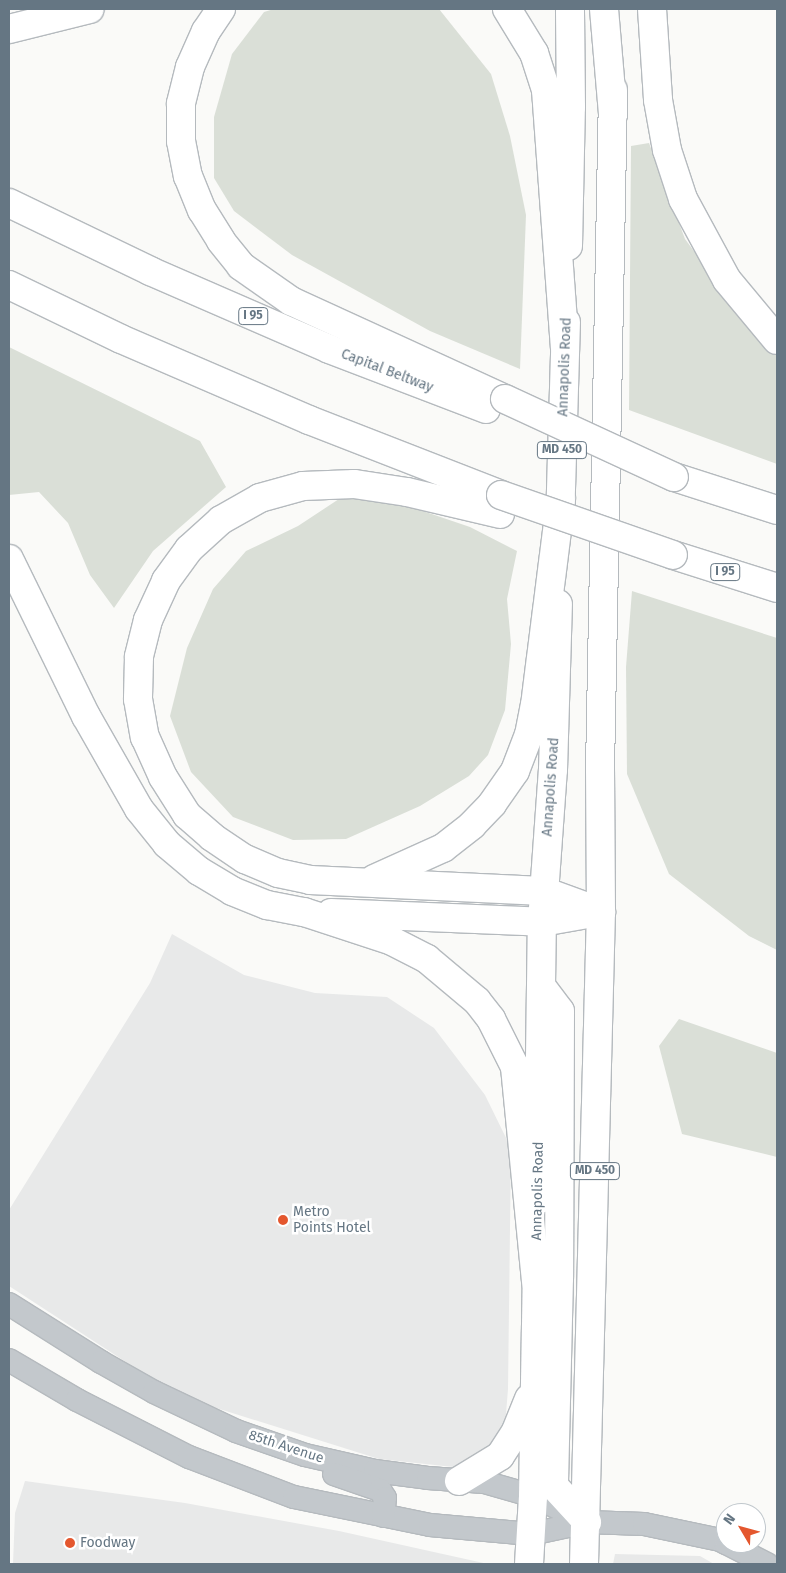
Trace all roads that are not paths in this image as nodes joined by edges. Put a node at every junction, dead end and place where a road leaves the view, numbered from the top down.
1 (90, 9) edge
2 (221, 9) edge
3 (507, 9) edge
4 (570, 9) edge
5 (604, 9) edge
6 (614, 9) edge
7 (652, 9) edge
8 (9, 30) edge
9 (612, 115) junction
10 (9, 203) edge
11 (9, 285) edge
12 (777, 340) edge
13 (565, 346) junction
14 (504, 407) junction
15 (561, 500) junction
16 (500, 504) junction
17 (777, 510) edge
18 (9, 559) edge
19 (777, 588) edge
20 (366, 882) junction
21 (543, 891) junction
22 (304, 912) junction
23 (601, 912) junction
24 (542, 922) junction
25 (541, 986) junction
26 (536, 1282) junction
27 (9, 1304) edge
28 (9, 1360) edge
29 (535, 1386) junction
30 (292, 1451) junction
31 (459, 1481) junction
32 (533, 1496) junction
33 (383, 1516) junction
34 (587, 1522) junction
35 (531, 1534) junction
36 (716, 1539) edge
37 (746, 1553) edge
38 (529, 1564) edge
39 (584, 1564) edge
40 (767, 1564) edge

1 - 8 main road
2 - 14 main road
3 - 13 main road
4 - 13 main road, Annapolis Road / MD 450
5 - 9 main road
6 - 9 main road, MD 450
7 - 12 main road
9 - 23 main road, MD 450
10 - 14 main road, Capital Beltway / I 95
11 - 16 main road, I 95
13 - 15 main road, Annapolis Road / MD 450
14 - 17 main road, Capital Beltway / I 95, bridge
15 - 20 main road
15 - 21 main road, Annapolis Road / MD 450
16 - 19 main road, I 95, bridge
16 - 20 main road
18 - 22 main road
20 - 21 main road
21 - 23 main road
21 - 24 main road, Annapolis Road / MD 450
22 - 24 main road
22 - 26 main road
23 - 24 main road
23 - 34 main road, MD 450
24 - 25 main road, Annapolis Road / MD 450
25 - 26 main road, Annapolis Road / MD 450
25 - 34 main road
26 - 29 main road, Annapolis Road / MD 450
27 - 30 street, 85th Avenue
28 - 33 street, 85th Avenue
29 - 31 main road
29 - 32 main road, Annapolis Road / MD 450
30 - 31 street, 85th Avenue
30 - 33 street
31 - 32 street, 85th Avenue
32 - 34 street, 85th Avenue
32 - 35 main road, Annapolis Road / MD 450
33 - 35 street, 85th Avenue
34 - 35 street, 85th Avenue
34 - 36 street, 85th Avenue
34 - 39 main road, MD 450
35 - 38 main road, Annapolis Road / MD 450
37 - 40 street, 85th Avenue

